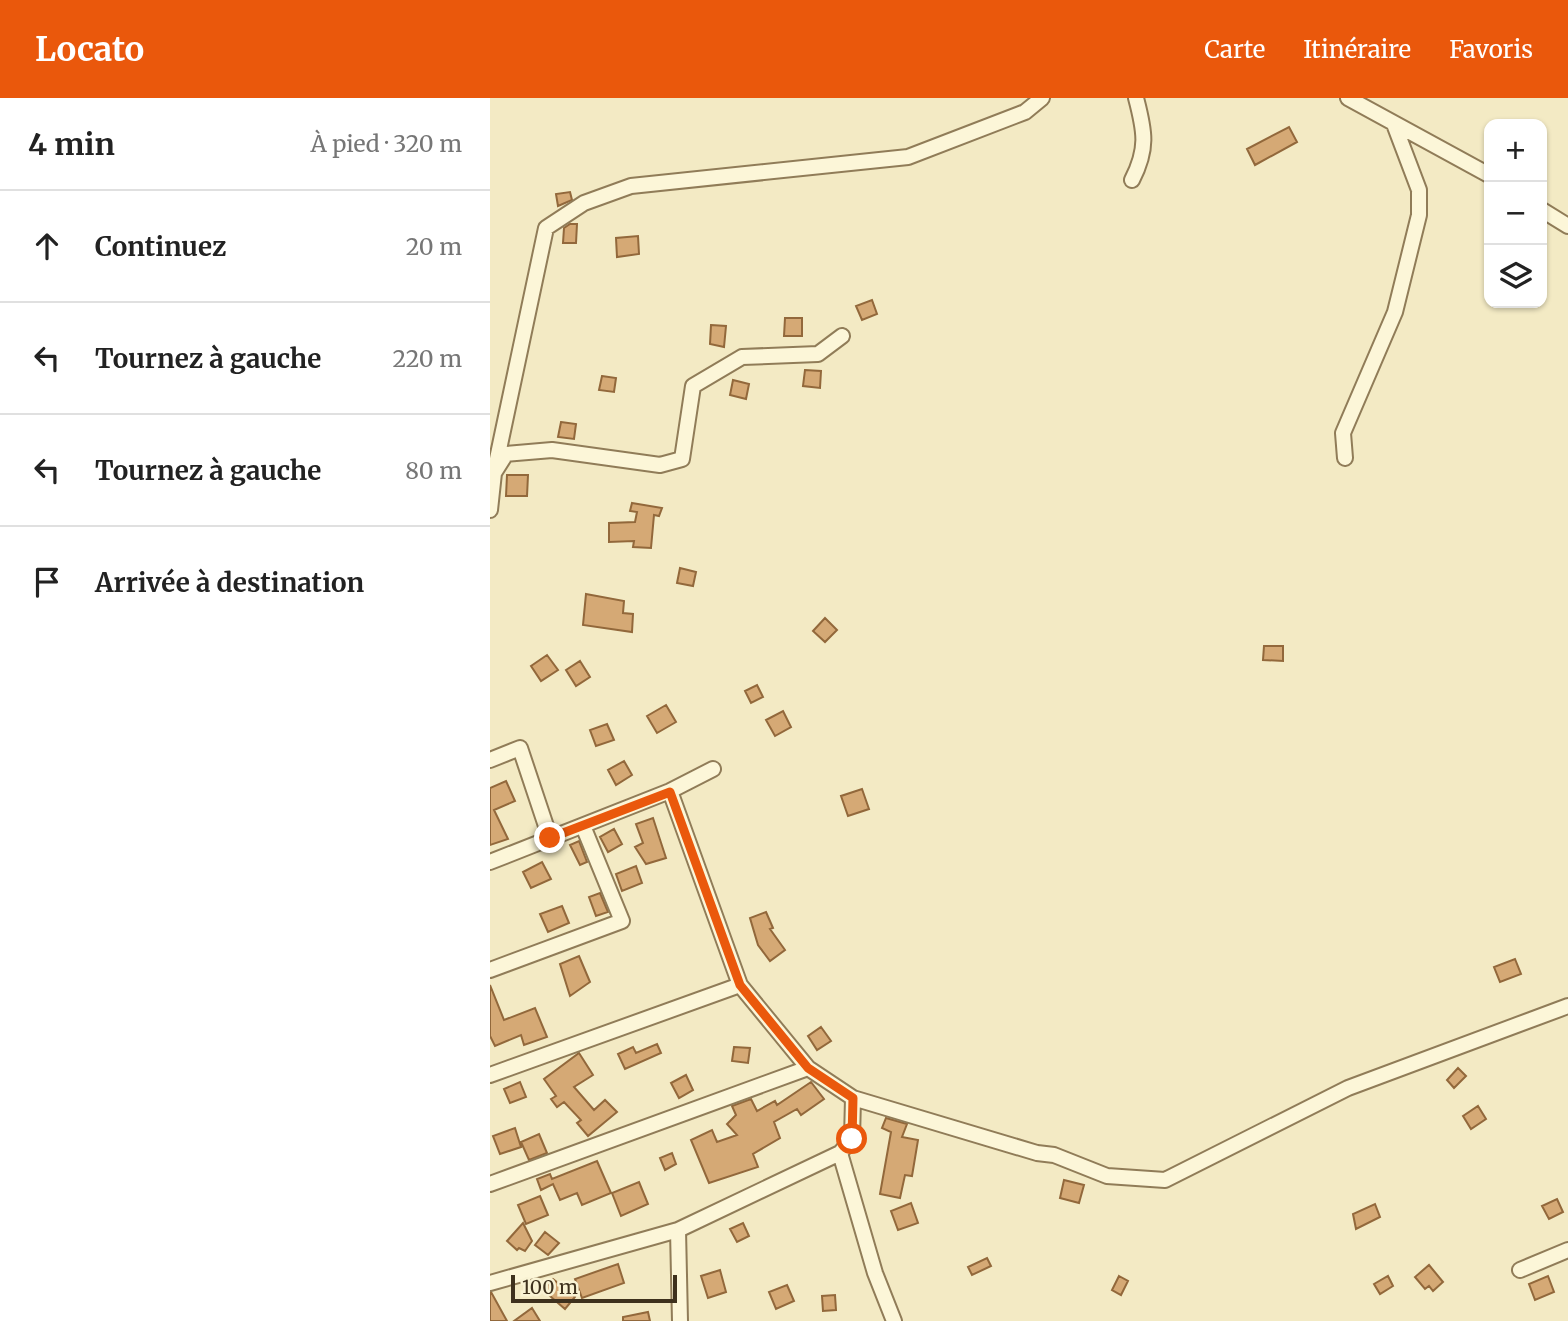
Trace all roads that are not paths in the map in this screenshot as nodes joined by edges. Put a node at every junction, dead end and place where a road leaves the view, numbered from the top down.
1 (1042, 98) edge
2 (1136, 98) edge
3 (1355, 100) edge
4 (1394, 124) junction
5 (1484, 172) edge
6 (1132, 180) dead end
7 (1547, 213) edge
8 (1568, 226) edge
9 (842, 336) dead end
10 (1345, 458) dead end
11 (494, 473) junction
12 (490, 510) edge
13 (490, 760) edge
14 (713, 769) dead end
15 (670, 792) junction
16 (583, 825) junction
17 (550, 838) junction
18 (490, 862) edge
19 (490, 970) edge
20 (740, 985) junction
21 (1568, 1006) edge
22 (808, 1068) junction
23 (490, 1075) edge
24 (853, 1098) junction
25 (840, 1153) junction
26 (490, 1184) edge
27 (678, 1230) junction
28 (1568, 1250) edge
29 (1520, 1270) dead end
30 (490, 1283) edge
31 (680, 1321) edge
32 (894, 1321) edge

1 - 11 street
2 - 6 street
3 - 4 street
4 - 5 street
4 - 10 street
7 - 8 street
9 - 11 street
11 - 12 street
13 - 17 street
14 - 15 street
15 - 16 street
15 - 20 street
16 - 17 street
16 - 19 street
17 - 18 street
20 - 22 street
20 - 23 street
21 - 24 street
22 - 24 street
22 - 26 street
24 - 25 street
25 - 27 street
25 - 32 street
27 - 30 street
27 - 31 street
28 - 29 street

